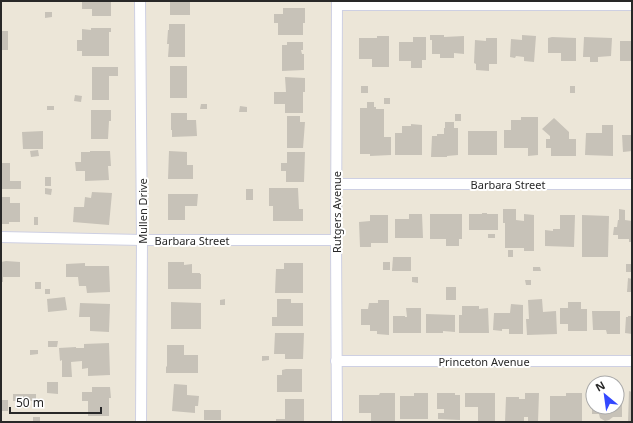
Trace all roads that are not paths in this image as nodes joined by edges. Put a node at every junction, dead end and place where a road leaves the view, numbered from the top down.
1 (140, 1) edge
2 (337, 3) edge
3 (632, 5) edge
4 (336, 184) junction
5 (632, 184) edge
6 (1, 237) edge
7 (142, 240) junction
8 (336, 240) junction
9 (336, 361) junction
10 (632, 361) edge
11 (141, 422) edge
12 (336, 422) edge

1 - 7 street, Mullen Drive
2 - 3 street
2 - 4 street, Rutgers Avenue
4 - 5 street, Barbara Street
4 - 8 street, Rutgers Avenue
6 - 7 street, Barbara Street
7 - 8 street, Barbara Street
7 - 11 street, Mullen Drive
8 - 9 street, Rutgers Avenue
9 - 10 street, Princeton Avenue
9 - 12 street, Rutgers Avenue

